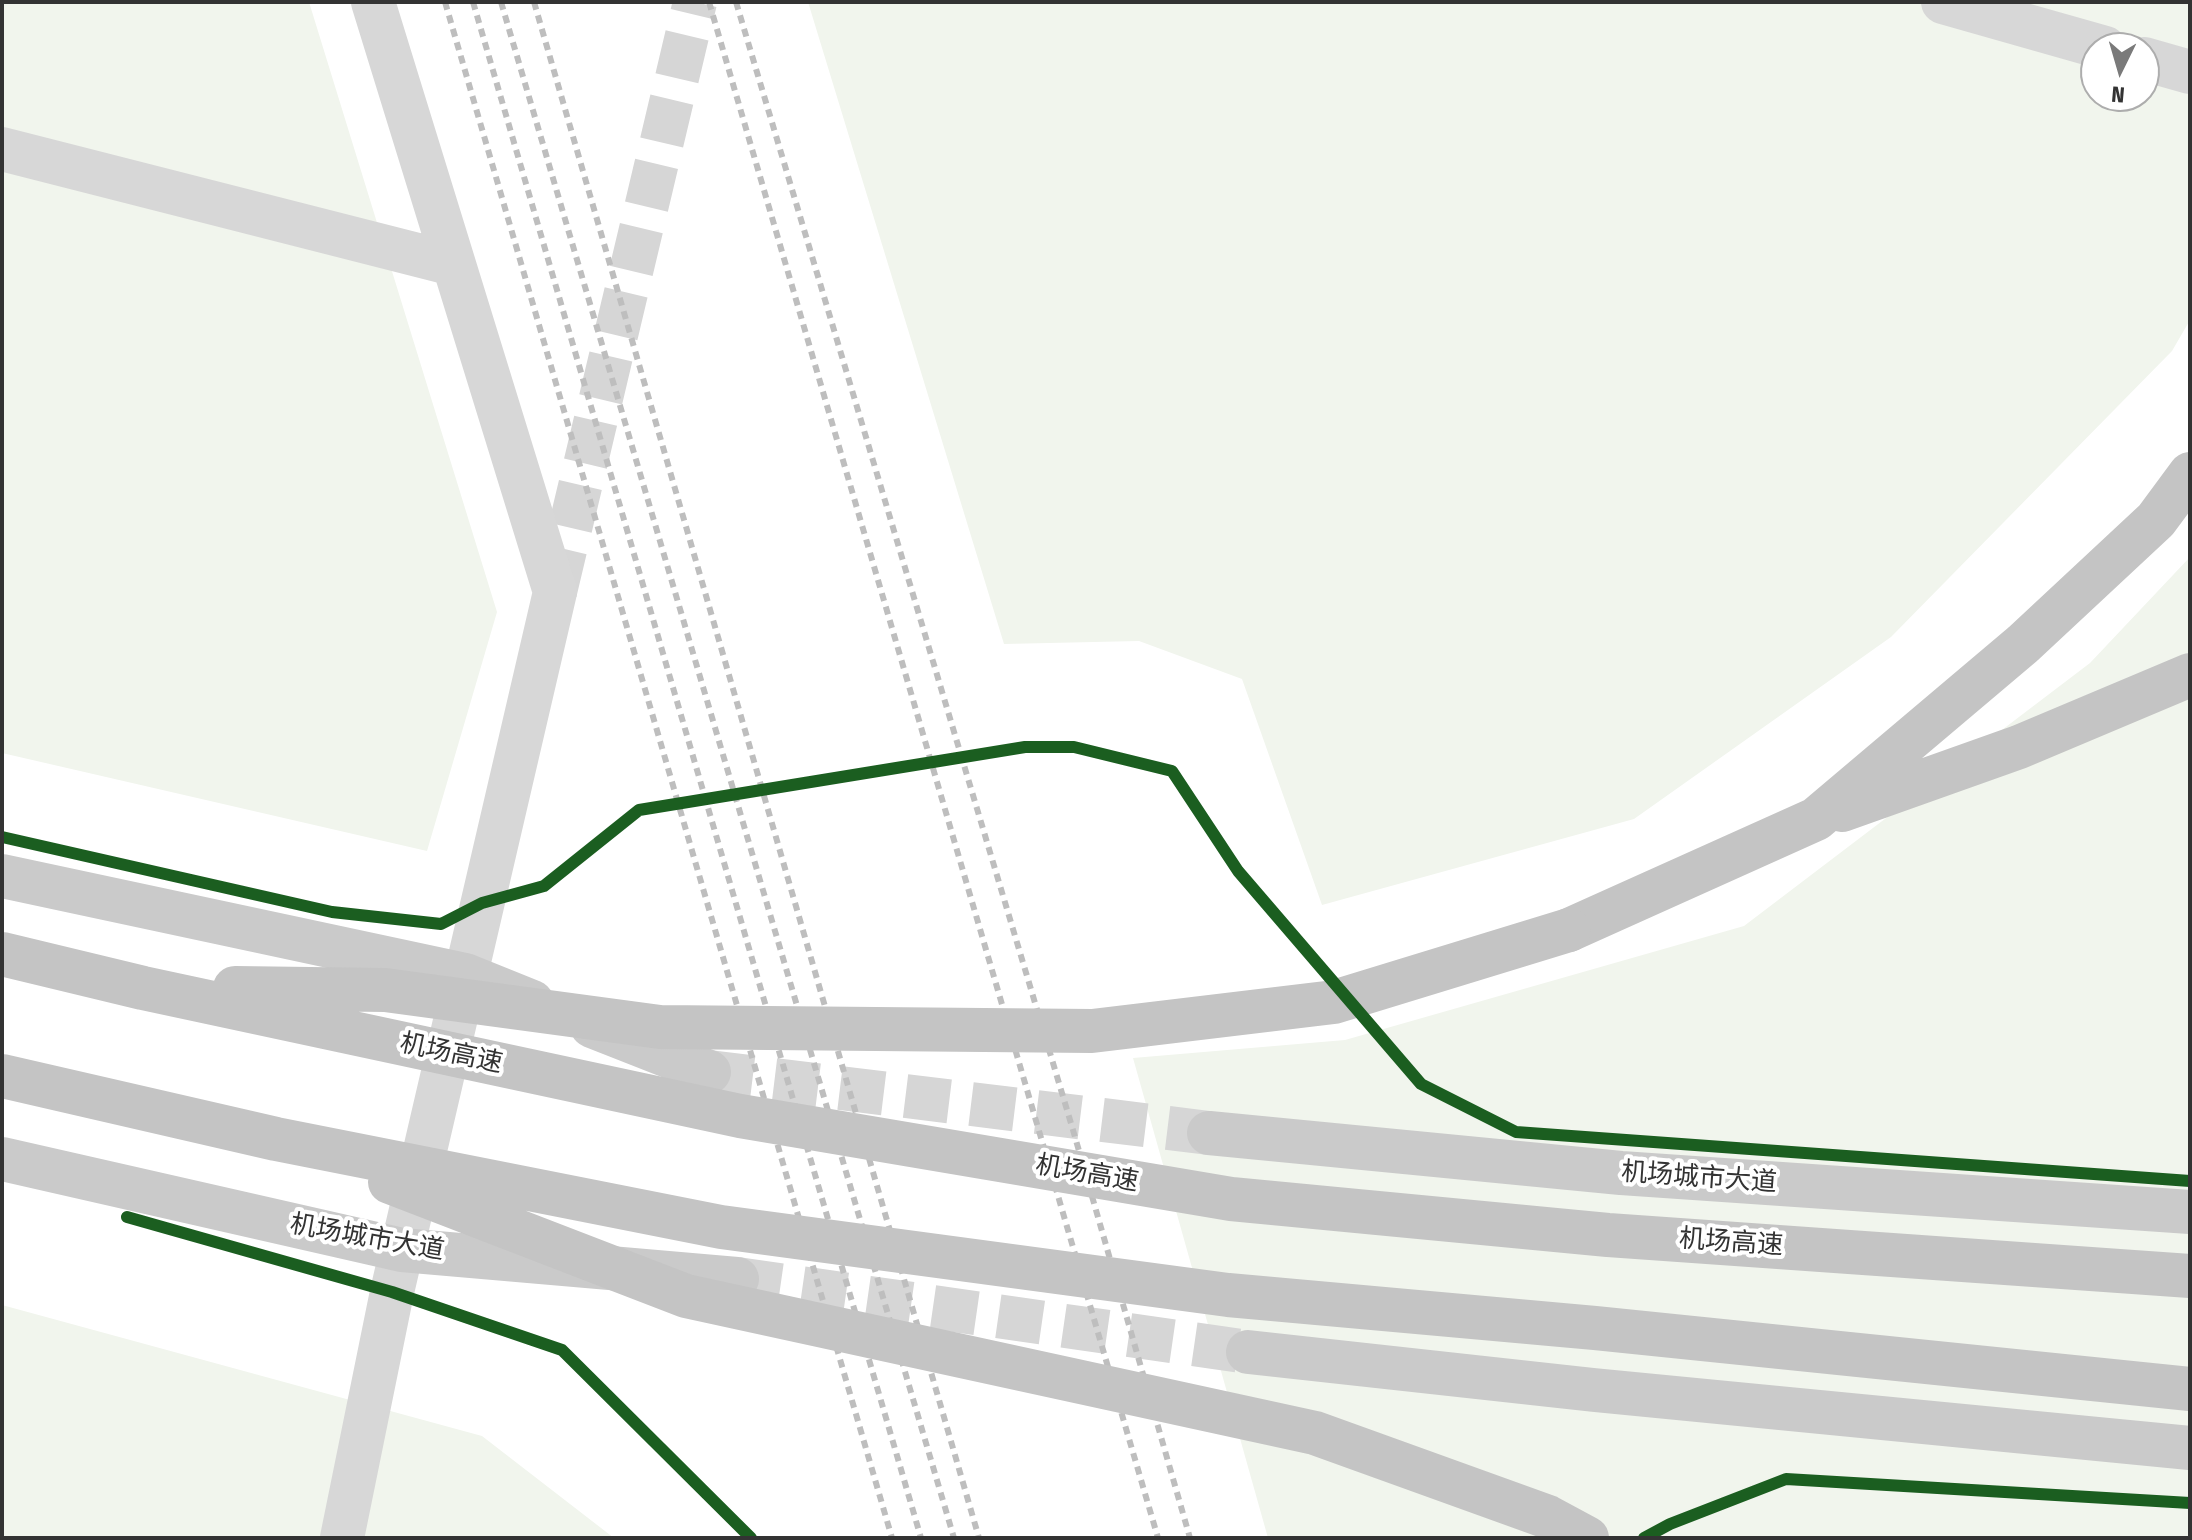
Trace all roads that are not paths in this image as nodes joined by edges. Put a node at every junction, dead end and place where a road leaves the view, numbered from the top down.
1 (373, 2) edge
2 (1943, 2) edge
3 (2080, 41) edge
4 (2160, 64) edge
5 (2190, 72) edge
6 (2, 149) edge
7 (453, 264) junction
8 (2190, 474) edge
9 (2190, 675) edge
10 (1816, 819) junction
11 (2, 876) edge
12 (2, 954) edge
13 (465, 975) junction
14 (143, 988) junction
15 (709, 1072) tunnel mouth
16 (2, 1076) edge
17 (1209, 1133) tunnel mouth
18 (276, 1139) junction
19 (2, 1159) edge
20 (2190, 1212) edge
21 (402, 1250) junction
22 (2190, 1276) edge
23 (737, 1279) tunnel mouth
24 (1248, 1352) tunnel mouth
25 (2190, 1389) edge
26 (2190, 1448) edge
27 (342, 1538) edge
28 (1587, 1538) edge

1 - 7 street
2 - 3 street
4 - 5 street
6 - 7 street
7 - 13 street
8 - 10 highway
9 - 10 highway
10 - 14 highway, bridge
11 - 13 main road
12 - 14 highway, 机场高速, bridge
13 - 15 main road
13 - 21 street
14 - 22 highway, 机场高速, bridge
16 - 18 highway, bridge
17 - 20 main road, 机场城市大道
18 - 25 highway, bridge
18 - 28 highway, bridge
19 - 21 main road, 机场城市大道
21 - 23 main road, 机场城市大道
21 - 27 street
24 - 26 main road

